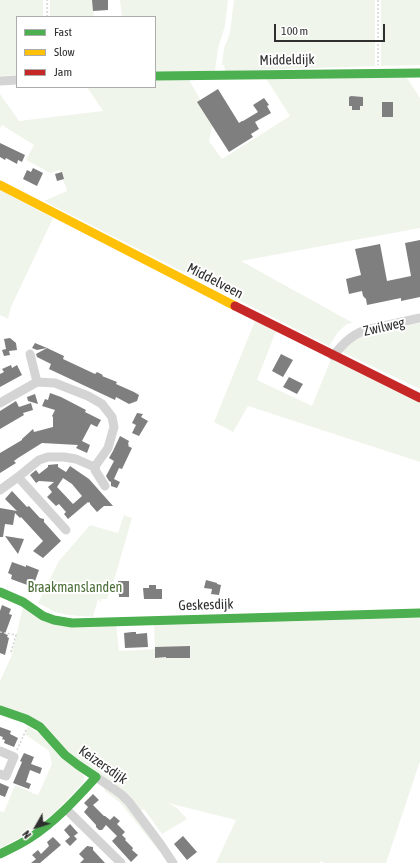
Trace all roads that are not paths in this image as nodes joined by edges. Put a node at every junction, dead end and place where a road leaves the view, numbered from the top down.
1 (420, 73) edge
2 (156, 76) edge
3 (16, 80) edge
4 (0, 81) edge
5 (0, 185) edge
6 (420, 318) edge
7 (30, 354) dead end
8 (333, 356) junction
9 (37, 382) junction
10 (420, 398) edge
11 (0, 403) edge
12 (96, 465) junction
13 (18, 477) junction
14 (104, 486) dead end
15 (0, 490) edge
16 (66, 530) dead end
17 (0, 592) edge
18 (420, 613) edge
19 (0, 710) edge
20 (0, 751) edge
21 (0, 774) edge
22 (96, 777) junction
23 (66, 809) junction
24 (0, 854) edge
25 (121, 863) edge
26 (172, 863) edge

1 - 2 street, Middeldijk
3 - 4 street
5 - 8 street, Middelveen
6 - 8 street, Zwilweg
7 - 9 street
8 - 10 street, Middelveen
9 - 11 street
9 - 12 street
12 - 13 street
12 - 14 street
13 - 15 street
13 - 16 street
17 - 18 street, Geskesdijk
19 - 22 street, Keizersdijk
20 - 21 street
22 - 23 street
22 - 26 street, Keizersdijk
23 - 24 street
23 - 25 street

